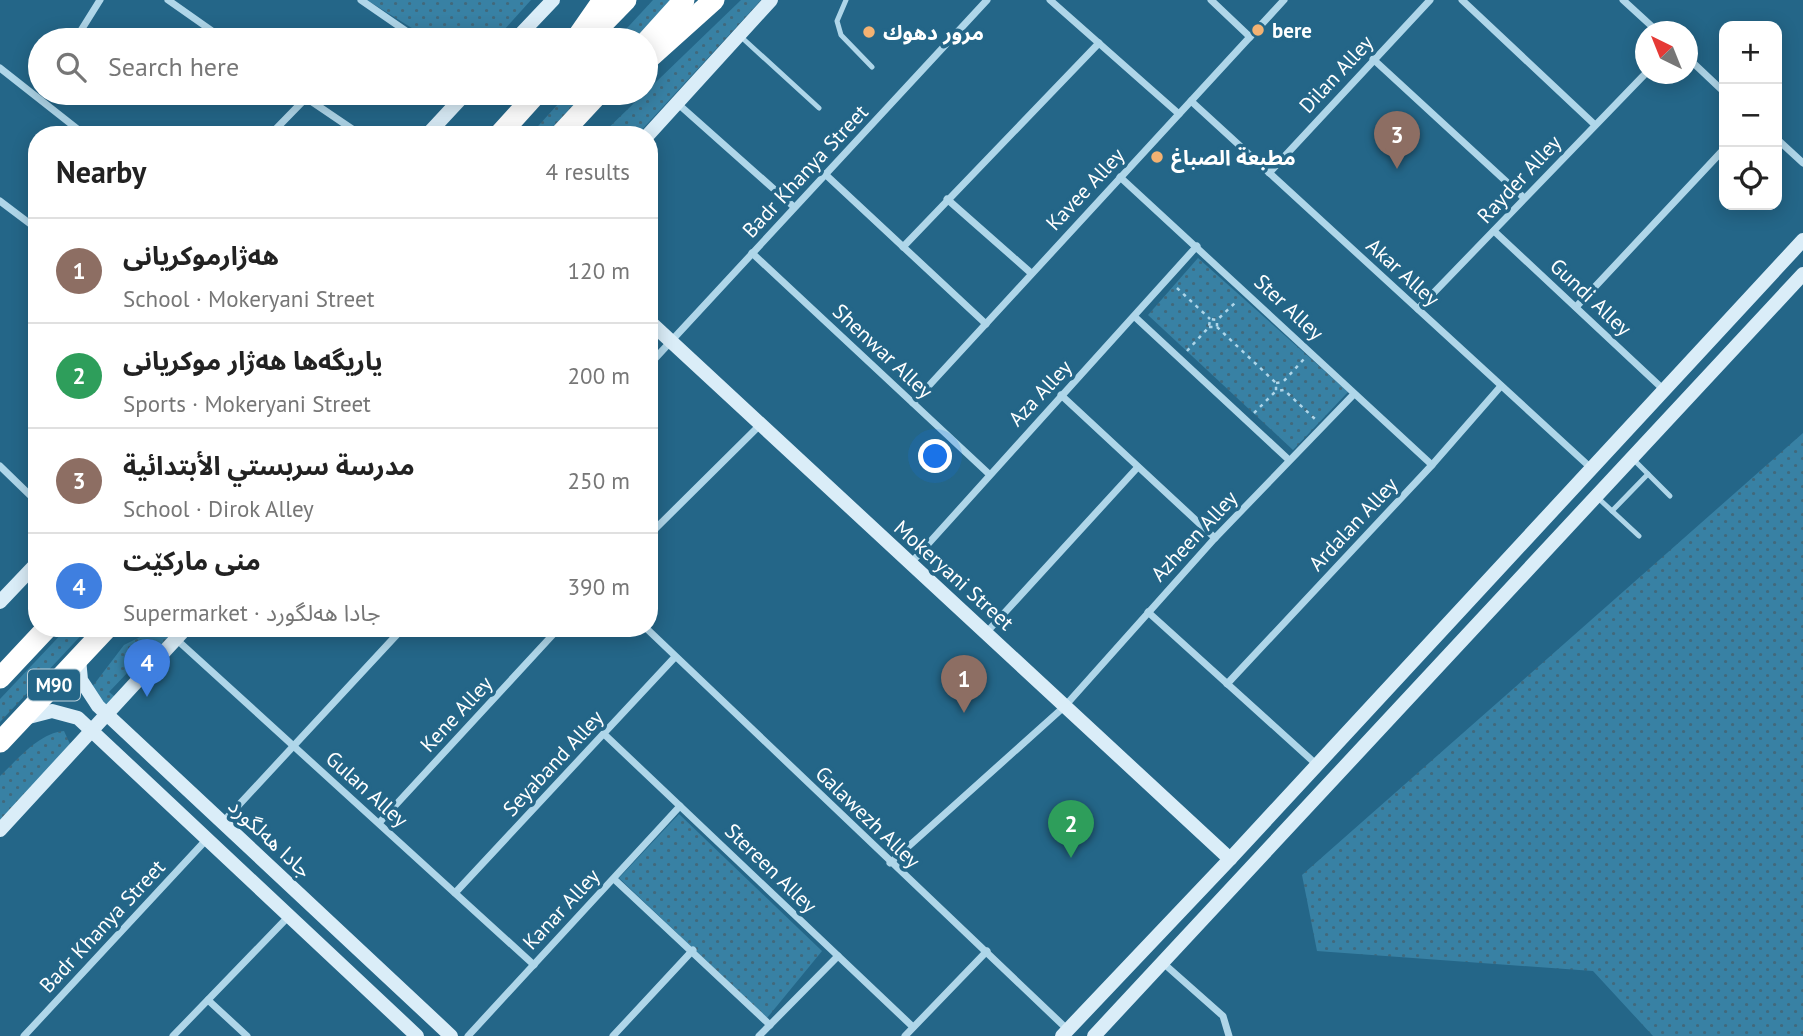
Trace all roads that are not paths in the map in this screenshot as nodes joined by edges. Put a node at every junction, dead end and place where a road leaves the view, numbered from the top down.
1 (100, 0) edge
2 (168, 0) edge
3 (361, 0) edge
4 (553, 0) edge
5 (603, 0) edge
6 (626, 0) edge
7 (684, 0) edge
8 (714, 0) edge
9 (771, 0) edge
10 (846, 0) edge
11 (987, 0) edge
12 (1050, 0) edge
13 (1211, 0) edge
14 (1284, 0) edge
15 (1430, 0) edge
16 (1462, 0) edge
17 (1623, 0) edge
18 (1646, 21) edge
19 (82, 28) edge
20 (208, 28) edge
21 (402, 28) edge
22 (526, 28) edge
23 (583, 28) edge
24 (599, 28) edge
25 (658, 29) edge
26 (740, 35) junction
27 (1250, 37) junction
28 (1099, 43) junction
29 (658, 50) edge
30 (1373, 59) junction
31 (872, 67) dead end
32 (1698, 67) edge
33 (0, 68) edge
34 (1635, 84) edge
35 (1719, 87) edge
36 (28, 88) edge
37 (1191, 101) junction
38 (677, 103) junction
39 (50, 105) edge
40 (299, 105) edge
41 (316, 105) edge
42 (455, 105) edge
43 (526, 105) edge
44 (588, 105) edge
45 (590, 105) edge
46 (819, 108) dead end
47 (580, 113) junction
48 (1179, 114) junction
49 (1594, 124) junction
50 (75, 126) edge
51 (279, 126) edge
52 (348, 126) edge
53 (436, 126) edge
54 (507, 126) edge
55 (568, 126) edge
56 (656, 126) edge
57 (1782, 144) edge
58 (1719, 154) edge
59 (1803, 163) edge
60 (1269, 173) junction
61 (825, 174) junction
62 (1120, 177) junction
63 (1524, 198) junction
64 (947, 199) junction
65 (0, 201) edge
66 (794, 207) junction
67 (28, 222) edge
68 (1494, 230) junction
69 (1803, 240) edge
70 (1197, 246) junction
71 (903, 247) junction
72 (752, 253) junction
73 (1031, 274) junction
74 (1803, 274) edge
75 (1576, 307) junction
76 (1740, 307) junction
77 (1418, 309) junction
78 (1135, 317) junction
79 (1758, 323) junction
80 (986, 324) junction
81 (658, 329) edge
82 (672, 342) junction
83 (658, 356) edge
84 (1501, 386) junction
85 (1664, 390) junction
86 (1354, 394) junction
87 (1061, 395) junction
88 (913, 403) junction
89 (761, 424) junction
90 (1632, 458) junction
91 (1289, 460) junction
92 (1432, 465) junction
93 (0, 466) edge
94 (1138, 468) junction
95 (1591, 468) junction
96 (989, 474) junction
97 (1648, 474) junction
98 (28, 493) edge
99 (1596, 496) junction
100 (1671, 496) dead end
101 (1612, 511) junction
102 (658, 526) edge
103 (1639, 536) dead end
104 (1215, 538) junction
105 (910, 564) junction
106 (28, 572) edge
107 (1, 600) edge
108 (1148, 612) junction
109 (986, 633) junction
110 (39, 637) edge
111 (99, 637) edge
112 (178, 637) edge
113 (184, 637) edge
114 (395, 637) edge
115 (551, 637) edge
116 (655, 637) edge
117 (675, 657) junction
118 (79, 659) junction
119 (0, 678) edge
120 (1227, 684) junction
121 (1065, 706) junction
122 (107, 714) junction
123 (16, 725) junction
124 (91, 730) junction
125 (604, 734) junction
126 (0, 742) edge
127 (294, 746) junction
128 (1316, 764) junction
129 (680, 806) junction
130 (223, 822) junction
131 (379, 823) junction
132 (0, 830) edge
133 (206, 840) junction
134 (1230, 859) junction
135 (890, 863) junction
136 (614, 878) junction
137 (455, 892) junction
138 (288, 917) junction
139 (693, 950) junction
140 (986, 951) junction
141 (838, 956) junction
142 (1162, 962) junction
143 (534, 965) junction
144 (208, 1000) junction
145 (770, 1025) junction
146 (913, 1027) junction
147 (1065, 1033) edge
148 (24, 1036) edge
149 (173, 1036) edge
150 (247, 1036) edge
151 (417, 1036) edge
152 (451, 1036) edge
153 (468, 1036) edge
154 (613, 1036) edge
155 (759, 1036) edge
156 (905, 1036) edge
157 (1094, 1036) edge
158 (1229, 1036) edge

1 - 19 street
2 - 20 street
3 - 21 street
4 - 22 main road
5 - 23 highway
6 - 24 highway
7 - 25 highway
8 - 29 highway
9 - 26 main road
10 - 31 lane
11 - 61 street, Badr Khanya Street
12 - 28 street
13 - 27 street
14 - 27 street, Kavee Alley
15 - 30 street, Dilan Alley
16 - 49 street
17 - 18 street
26 - 38 main road
26 - 46 lane
27 - 37 street, Kavee Alley
28 - 48 street
28 - 64 street
30 - 60 street, Dilan Alley
30 - 63 street
32 - 35 street
33 - 36 street
34 - 49 street, Rayder Alley
37 - 48 street, Kavee Alley
37 - 60 street, Akar Alley
38 - 56 main road
38 - 66 street
39 - 50 street
40 - 51 street
41 - 52 street
42 - 53 main road
43 - 54 highway
44 - 47 highway
45 - 47 highway
47 - 55 highway
48 - 62 street, Kavee Alley
49 - 63 street, Rayder Alley
57 - 59 street
58 - 75 street
60 - 77 street, Akar Alley
61 - 66 street, Badr Khanya Street
61 - 71 street
62 - 70 street, Ster Alley
62 - 73 street, Kavee Alley
63 - 68 street, Rayder Alley
64 - 71 street
64 - 73 street
65 - 67 street
66 - 72 street, Badr Khanya Street
68 - 75 street, Gundi Alley
68 - 77 street, Rayder Alley
69 - 76 main road
70 - 78 street, Aza Alley
70 - 86 street, Ster Alley
71 - 80 street
72 - 82 street, Badr Khanya Street
72 - 88 street, Shenwar Alley
73 - 80 street, Kavee Alley
74 - 79 main road
75 - 85 street, Gundi Alley
76 - 79 main road
76 - 85 main road
77 - 84 street, Akar Alley
78 - 87 street, Aza Alley
78 - 91 street
79 - 90 main road
80 - 88 street, Kavee Alley
81 - 82 main road, Mokeryani Street
82 - 83 street, Badr Khanya Street
82 - 89 main road, Mokeryani Street
84 - 92 street, Ardalan Alley
84 - 95 street, Akar Alley
85 - 95 main road
86 - 91 street, Azheen Alley
86 - 92 street, Ster Alley
87 - 94 street
87 - 96 street, Aza Alley
88 - 96 street, Shenwar Alley
89 - 102 street
89 - 105 main road, Mokeryani Street
90 - 97 lane
90 - 99 main road
91 - 104 street, Azheen Alley
92 - 120 street, Ardalan Alley
93 - 98 street
94 - 104 street
94 - 109 street
95 - 128 main road
96 - 105 street, Aza Alley
97 - 100 lane
97 - 101 lane
99 - 101 lane
99 - 142 main road
101 - 103 lane
104 - 108 street, Azheen Alley
105 - 109 main road, Mokeryani Street
106 - 107 main road
108 - 120 street
108 - 121 street, Azheen Alley
109 - 121 main road, Mokeryani Street
110 - 119 highway, M90
111 - 118 highway, M90
112 - 122 main road
113 - 127 street, Gulan Alley
114 - 127 street
115 - 131 street, Kene Alley
116 - 117 street, Galawezh Alley
117 - 125 street, Seyaband Alley
117 - 135 street, Galawezh Alley
118 - 122 main road, جادا هەلگورد
118 - 123 highway, M90
120 - 128 street
121 - 134 main road, Mokeryani Street
121 - 135 street, Azheen Alley
122 - 124 main road
122 - 130 main road, جادا هەلگورد
123 - 124 main road
123 - 126 highway, M90
124 - 132 main road
124 - 133 main road
125 - 129 street, Stereen Alley
125 - 137 street, Seyaband Alley
127 - 130 street
127 - 131 street, Gulan Alley
128 - 134 main road
129 - 136 street, Kanar Alley
129 - 141 street, Stereen Alley
130 - 133 main road
130 - 152 main road, جادا هەلگورد
131 - 137 street, Gulan Alley
133 - 138 main road
133 - 148 street, Badr Khanya Street
134 - 147 main road
135 - 140 street, Galawezh Alley
136 - 139 street
136 - 143 street, Kanar Alley
137 - 143 street, Gulan Alley
138 - 144 street
138 - 151 main road
139 - 145 street
139 - 154 street
140 - 146 street
140 - 147 street, Galawezh Alley
141 - 145 street
141 - 146 street, Stereen Alley
142 - 157 main road
142 - 158 street
143 - 153 street, Kanar Alley
144 - 149 street
144 - 150 street
145 - 155 street
146 - 156 street

